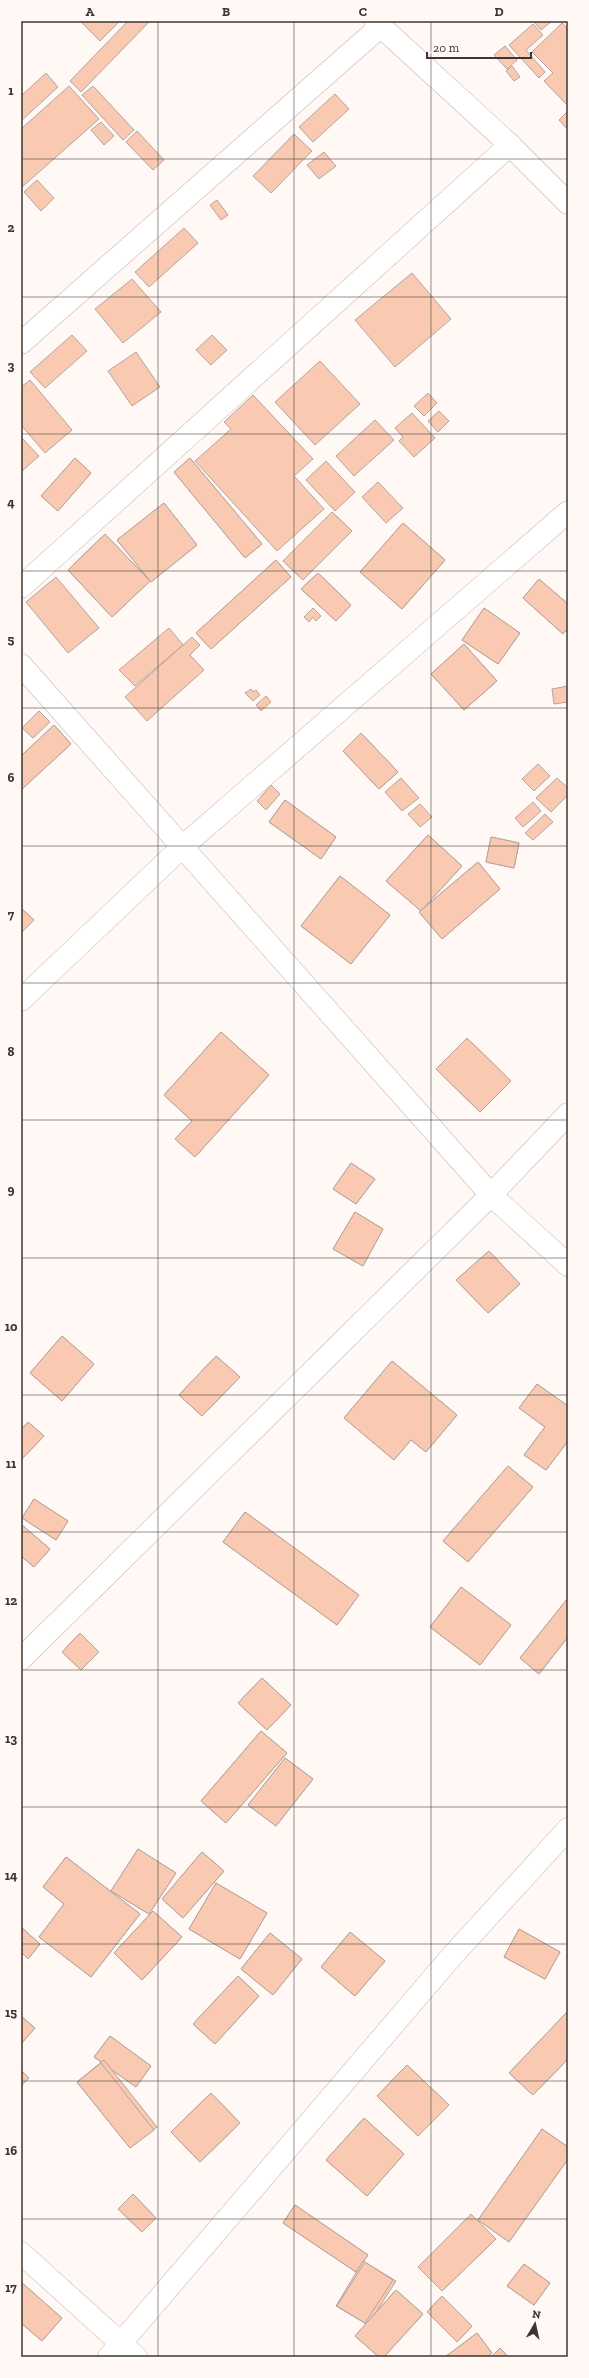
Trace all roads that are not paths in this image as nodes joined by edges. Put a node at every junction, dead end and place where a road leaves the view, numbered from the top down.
1 (378, 24) edge
2 (510, 145) junction
3 (568, 203) edge
4 (21, 343) edge
5 (568, 512) edge
6 (21, 587) edge
7 (21, 665) edge
8 (181, 848) junction
9 (21, 1000) edge
10 (568, 1114) edge
11 (491, 1195) junction
12 (568, 1265) edge
13 (21, 1659) edge
14 (568, 1829) edge
15 (21, 2253) edge
16 (122, 2353) edge

1 - 2 street
1 - 4 street
2 - 3 street
2 - 6 street
5 - 8 street
7 - 8 street
8 - 9 street
8 - 11 street
10 - 11 street
11 - 12 street
11 - 13 street
14 - 16 street
15 - 16 street

